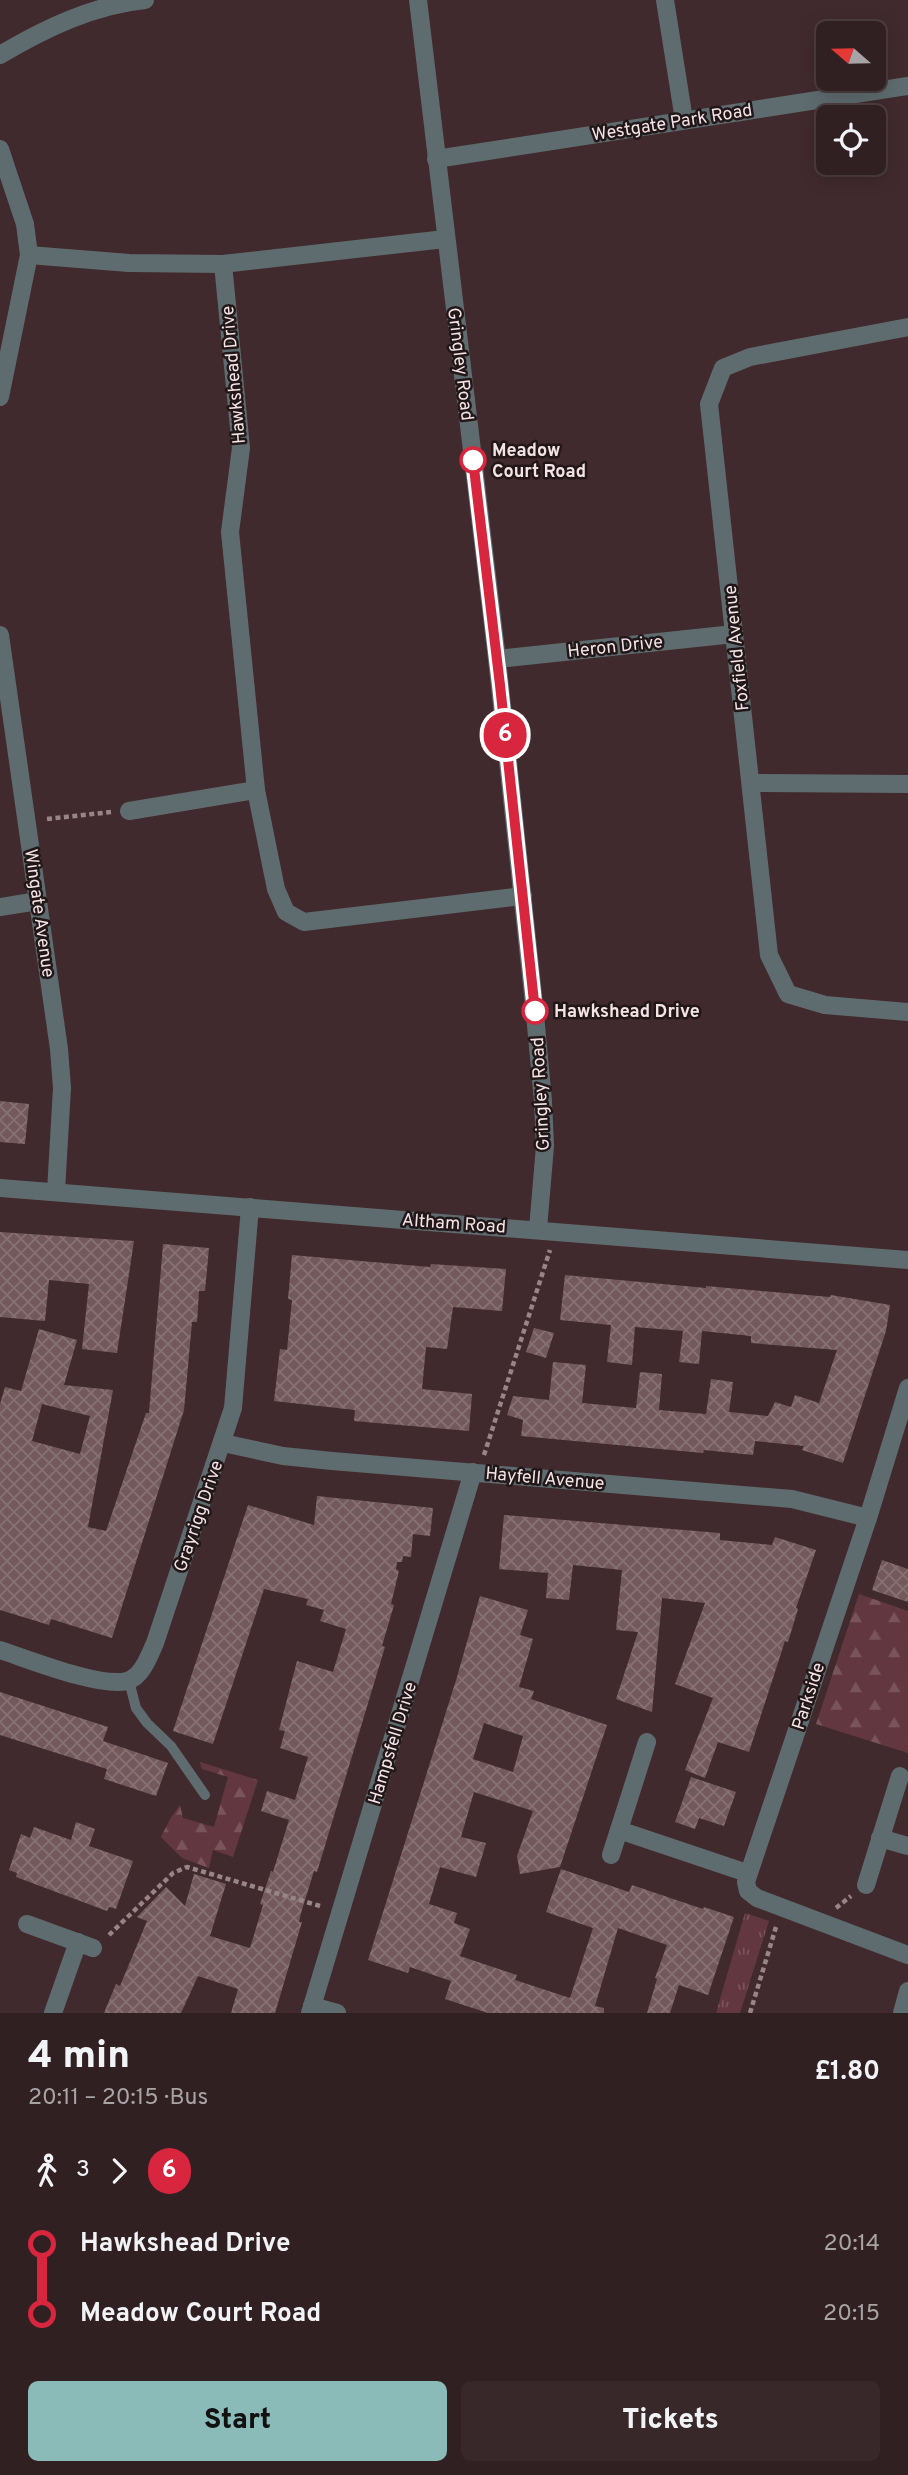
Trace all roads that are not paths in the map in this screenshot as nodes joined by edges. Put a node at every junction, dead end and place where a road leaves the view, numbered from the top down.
1 (136, 0) edge
2 (418, 0) edge
3 (665, 0) edge
4 (0, 55) edge
5 (908, 86) edge
6 (684, 120) junction
7 (0, 149) edge
8 (436, 159) junction
9 (445, 239) junction
10 (29, 255) junction
11 (223, 264) junction
12 (908, 327) edge
13 (0, 397) edge
14 (734, 634) junction
15 (1, 647) edge
16 (497, 659) junction
17 (751, 783) junction
18 (908, 784) edge
19 (256, 790) junction
20 (129, 811) road end
21 (523, 897) junction
22 (38, 901) junction
23 (0, 906) edge
24 (908, 1012) edge
25 (0, 1188) edge
26 (56, 1191) junction
27 (250, 1207) junction
28 (538, 1229) junction
29 (908, 1260) edge
30 (908, 1388) edge
31 (223, 1443) junction
32 (473, 1472) junction
33 (868, 1518) junction
34 (0, 1650) edge
35 (129, 1681) junction
36 (647, 1742) dead end
37 (900, 1776) dead end
38 (205, 1796) dead end
39 (619, 1830) junction
40 (880, 1838) junction
41 (908, 1846) edge
42 (611, 1855) dead end
43 (747, 1873) junction
44 (866, 1885) road end
45 (27, 1924) dead end
46 (908, 1955) edge
47 (908, 1991) edge
48 (311, 2009) edge
49 (53, 2013) edge
50 (337, 2013) edge
51 (902, 2013) edge

1 - 4 street
2 - 8 street, Gringley Road
3 - 6 street
5 - 6 street, Westgate Park Road
6 - 8 street, Westgate Park Road
7 - 10 street
8 - 9 street, Gringley Road
9 - 11 street
9 - 16 street, Gringley Road
10 - 11 street
10 - 13 street
11 - 19 street, Hawkshead Drive
12 - 14 street, Foxfield Avenue
14 - 16 street, Heron Drive
14 - 17 street, Foxfield Avenue
15 - 22 street, Wingate Avenue
16 - 21 street, Gringley Road
17 - 18 street
17 - 24 street, Foxfield Avenue
19 - 20 street
19 - 21 street, Hawkshead Drive
21 - 28 street, Gringley Road
22 - 23 street
22 - 26 street, Wingate Avenue
25 - 26 street, Altham Road
26 - 27 street, Altham Road
27 - 28 street, Altham Road
27 - 31 street, Grayrigg Drive
28 - 29 street, Altham Road
30 - 33 street, Parkside
31 - 32 street, Hayfell Avenue
31 - 35 street, Grayrigg Drive
32 - 33 street, Hayfell Avenue
32 - 48 street, Hampsfell Drive
33 - 43 street, Parkside
34 - 35 street
35 - 38 lane
36 - 39 street
37 - 40 street
39 - 42 street
39 - 43 street
40 - 41 street
40 - 44 street
43 - 46 street
45 - 49 street
47 - 51 street
48 - 50 street

